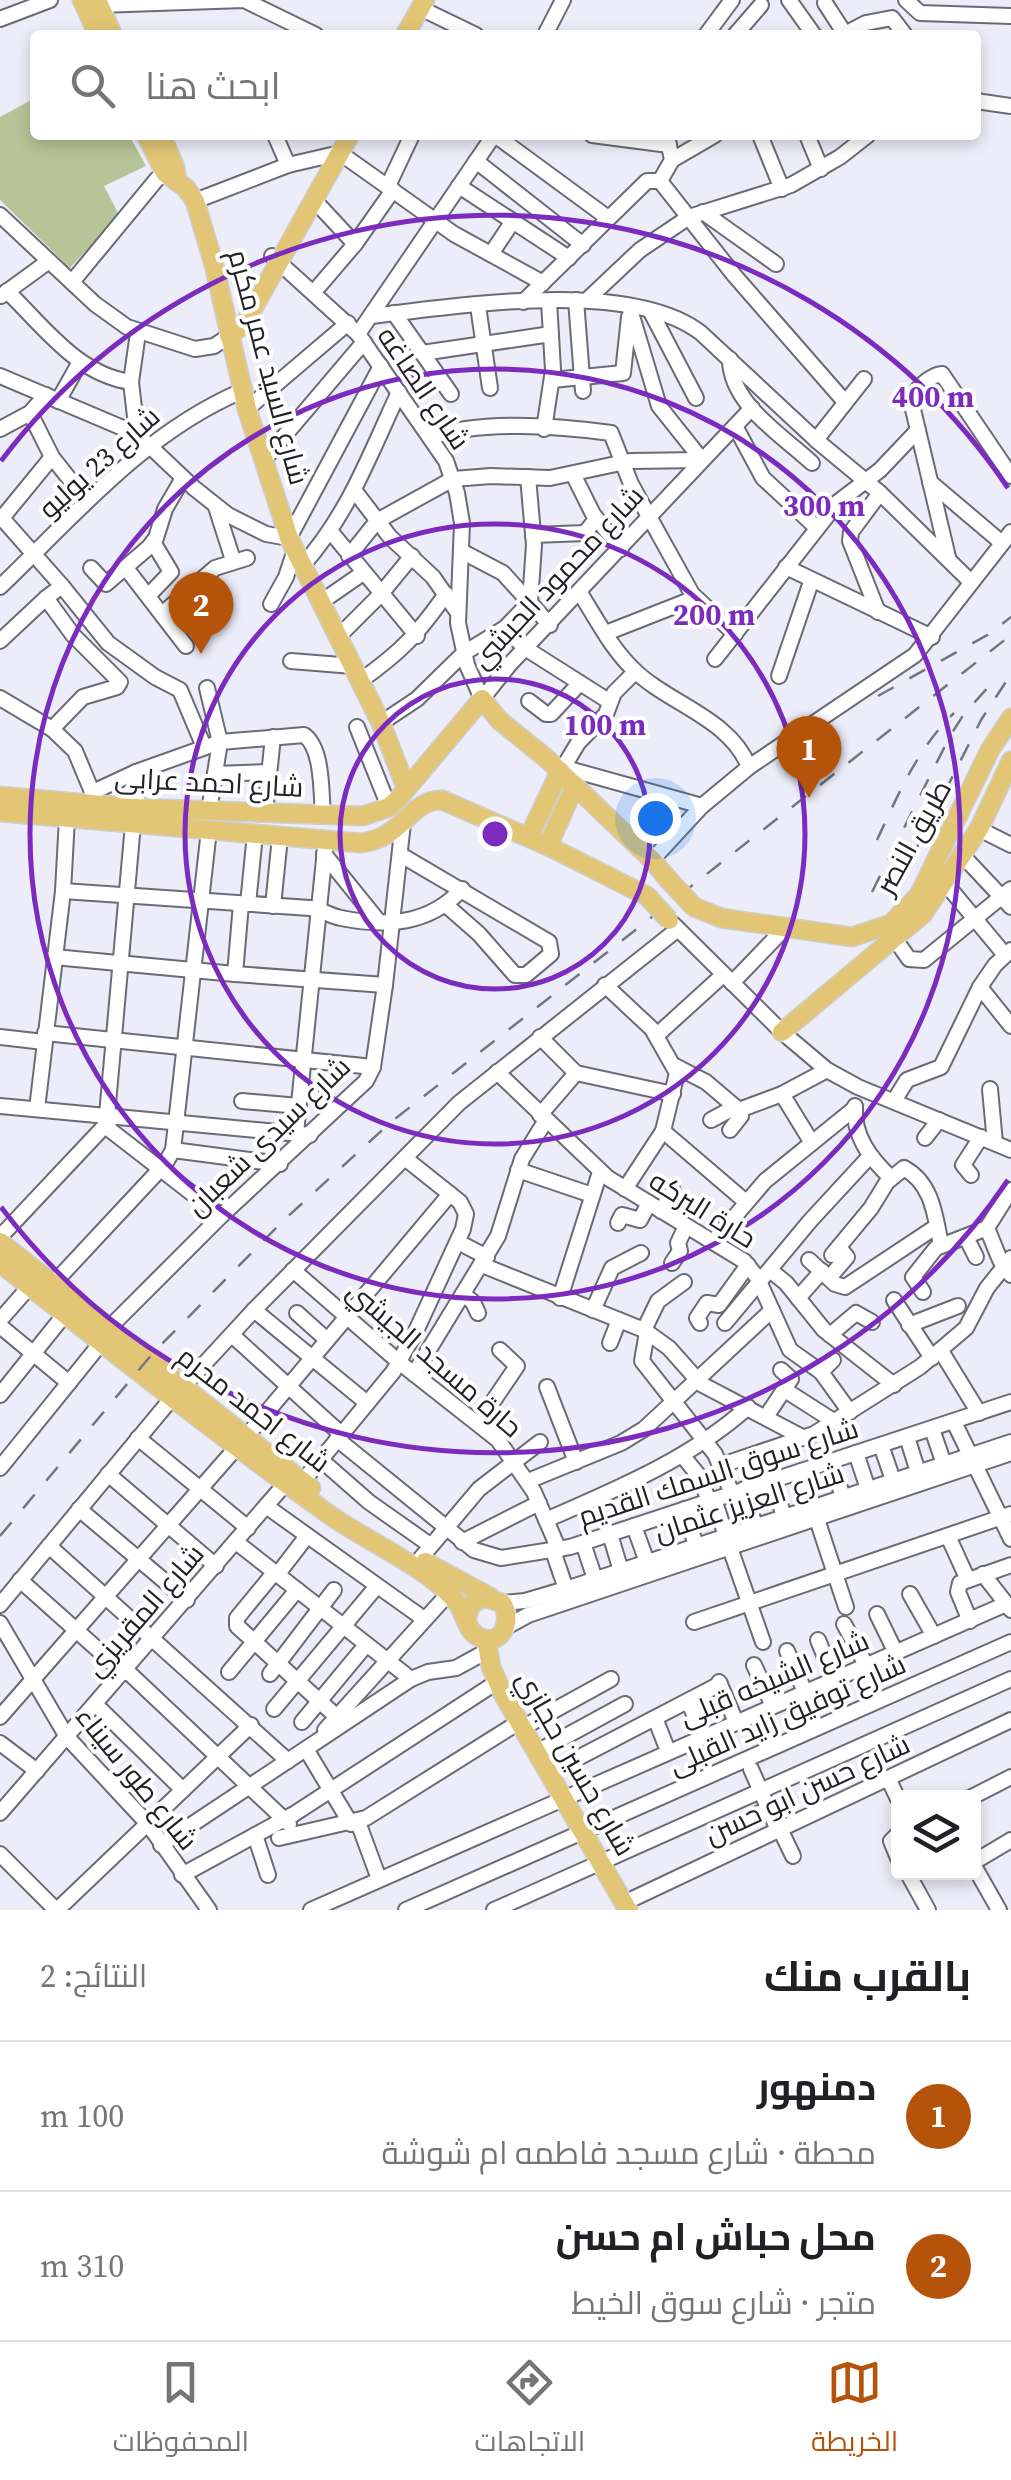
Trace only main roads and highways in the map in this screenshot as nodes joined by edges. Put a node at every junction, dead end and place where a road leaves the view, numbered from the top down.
1 (92, 2) edge
2 (419, 3) edge
3 (97, 30) edge
4 (110, 30) edge
5 (398, 30) edge
6 (407, 30) edge
7 (149, 140) edge
8 (162, 140) edge
9 (336, 148) edge
10 (172, 174) junction
11 (276, 260) junction
12 (229, 336) junction
13 (1011, 718) edge
14 (1004, 743) edge
15 (1011, 761) edge
16 (557, 766) junction
17 (575, 785) junction
18 (406, 788) junction
19 (0, 796) edge
20 (0, 812) edge
21 (135, 816) junction
22 (363, 816) junction
23 (209, 821) junction
24 (529, 838) junction
25 (361, 843) junction
26 (548, 846) junction
27 (674, 925) road end
28 (852, 936) junction
29 (866, 960) junction
30 (782, 1032) road end
31 (0, 1240) edge
32 (0, 1263) edge
33 (104, 1336) junction
34 (294, 1485) junction
35 (496, 1600) junction
36 (466, 1619) junction
37 (486, 1645) junction
38 (625, 1908) edge

1 - 3 main road
1 - 4 main road
2 - 5 main road
2 - 6 main road
7 - 10 main road, شارع السيد عمر مكرم
8 - 10 main road, شارع السيد عمر مكرم
9 - 11 main road
9 - 11 main road
10 - 12 main road, شارع السيد عمر مكرم
11 - 12 main road
12 - 18 main road, شارع السيد عمر مكرم
13 - 14 main road, طريق النصر
14 - 28 main road, طريق النصر
15 - 29 main road, طريق النصر
16 - 17 main road
16 - 18 main road, شارع محمود الحبشي
16 - 24 main road
17 - 26 main road
17 - 28 main road, bridge
18 - 22 main road, شارع احمد عرابى
19 - 21 main road, شارع احمد عرابى
20 - 21 main road, شارع احمد عرابى
21 - 23 main road, شارع احمد عرابى
22 - 23 main road, شارع احمد عرابى
22 - 25 main road
23 - 25 main road, شارع احمد عرابى
24 - 25 main road
24 - 26 main road
26 - 27 main road, bridge
28 - 29 main road
29 - 30 main road, طريق النصر
31 - 33 main road, شارع احمد محرم
32 - 33 main road, شارع احمد محرم
33 - 34 main road, شارع احمد محرم
34 - 35 main road, شارع احمد محرم
34 - 36 main road, شارع احمد محرم
35 - 36 main road
35 - 37 main road
36 - 37 main road
37 - 38 main road, شارع حسين حجازي

